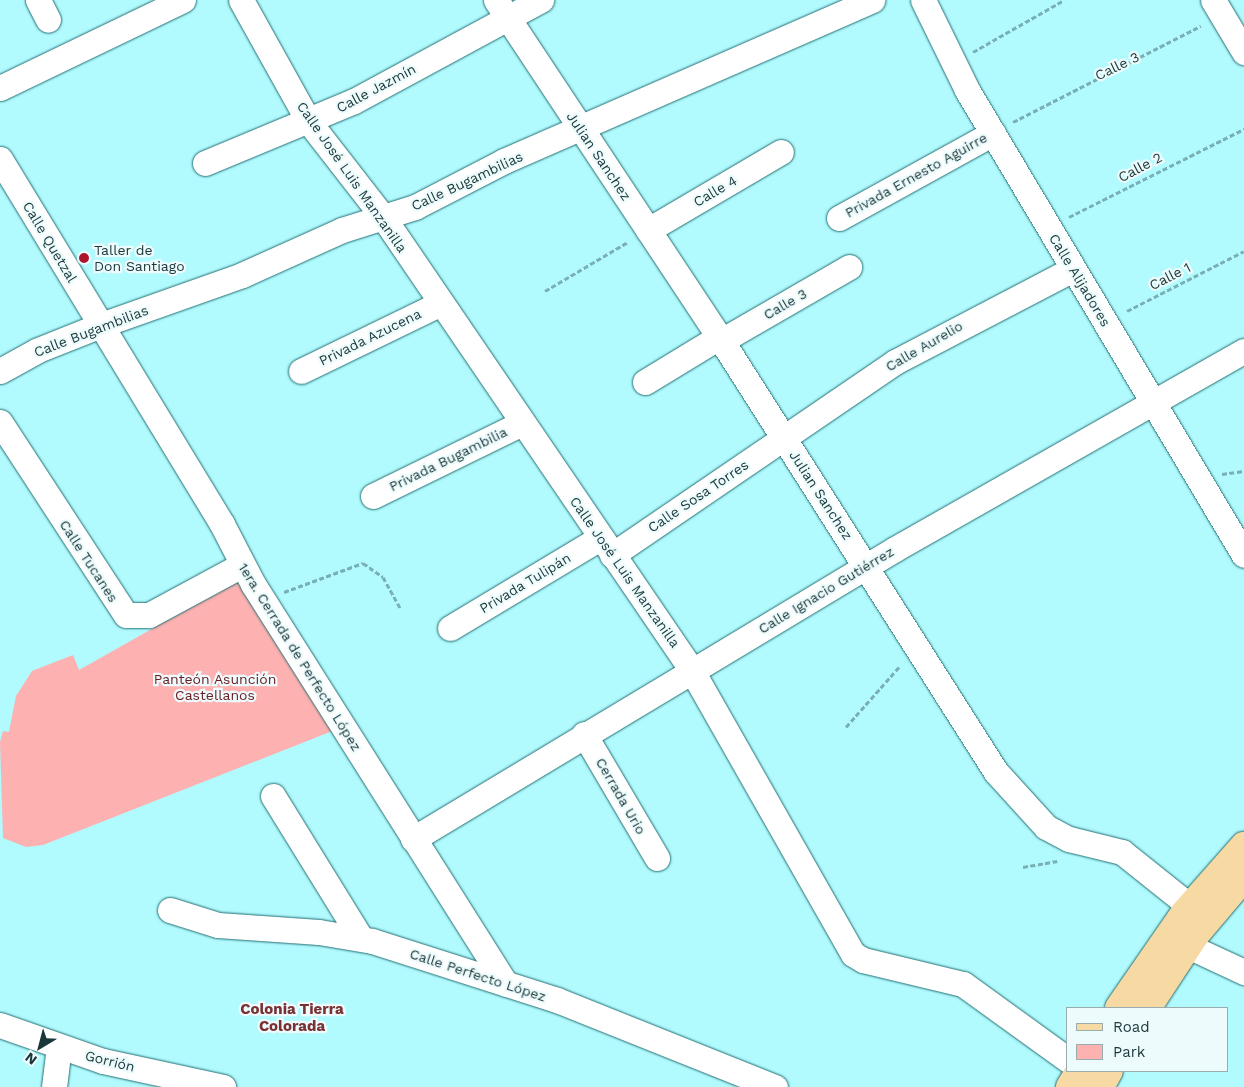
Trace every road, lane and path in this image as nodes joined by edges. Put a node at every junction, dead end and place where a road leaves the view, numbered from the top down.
1 (182, 0) edge
2 (241, 0) edge
3 (540, 0) edge
4 (872, 0) edge
5 (923, 0) edge
6 (1064, 0) edge
7 (1218, 8) edge
8 (502, 9) edge
9 (1244, 52) edge
10 (953, 64) junction
11 (0, 88) edge
12 (309, 122) junction
13 (581, 129) junction
14 (1244, 129) edge
15 (993, 133) junction
16 (781, 152) dead end
17 (0, 159) edge
18 (205, 164) dead end
19 (383, 217) junction
20 (839, 218) dead end
21 (1048, 227) junction
22 (648, 230) junction
23 (1244, 251) edge
24 (849, 267) dead end
25 (1073, 269) junction
26 (544, 291) dead end
27 (439, 304) junction
28 (1106, 322) junction
29 (101, 325) junction
30 (720, 339) junction
31 (1244, 351) edge
32 (0, 371) edge
33 (302, 371) dead end
34 (645, 382) dead end
35 (1156, 403) junction
36 (0, 422) edge
37 (522, 423) junction
38 (784, 438) junction
39 (8, 449) edge
40 (373, 496) dead end
41 (606, 546) junction
42 (1244, 555) edge
43 (242, 565) junction
44 (866, 566) junction
45 (263, 601) junction
46 (400, 608) dead end
47 (450, 628) dead end
48 (917, 646) junction
49 (691, 669) junction
50 (846, 727) dead end
51 (584, 734) junction
52 (273, 796) dead end
53 (413, 839) junction
54 (1244, 846) edge
55 (657, 858) dead end
56 (1244, 877) edge
57 (170, 910) dead end
58 (1198, 913) junction
59 (360, 938) junction
60 (1188, 946) junction
61 (1244, 972) edge
62 (506, 984) junction
63 (1120, 1007) edge
64 (1148, 1007) edge
65 (0, 1025) edge
66 (59, 1049) junction
67 (1066, 1059) edge
68 (1095, 1076) edge
69 (54, 1087) edge
70 (223, 1087) edge
71 (775, 1087) edge
72 (1070, 1087) edge

1 - 11 street
2 - 12 street, Calle José Luis Manzanilla
3 - 8 street, Calle Jazmín
4 - 13 street, Calle Bugambilias
5 - 10 street, Calle Alijadores
6 - 10 path
7 - 9 street
7 - 15 path, Calle 3
8 - 12 street, Calle Jazmín
8 - 13 street, Julian Sanchez
10 - 15 street, Calle Alijadores
12 - 18 street, Calle Jazmín
12 - 19 street, Calle José Luis Manzanilla
13 - 19 street, Calle Bugambilias
13 - 22 street, Julian Sanchez
14 - 21 path, Calle 2
15 - 20 street, Privada Ernesto Aguirre
15 - 21 street, Calle Alijadores
16 - 22 street, Calle 4
17 - 29 street, Calle Quetzal
19 - 27 street, Calle José Luis Manzanilla
19 - 29 street, Calle Bugambilias
21 - 25 street, Calle Alijadores
22 - 26 path
22 - 30 street, Julian Sanchez
23 - 28 path, Calle 1
24 - 30 street, Calle 3
25 - 28 street, Calle Alijadores
25 - 38 street, Calle Aurelio
27 - 33 street, Privada Azucena
27 - 37 street, Calle José Luis Manzanilla
28 - 35 street, Calle Alijadores
29 - 32 street, Calle Bugambilias
29 - 43 street, 1era. Cerrada de Perfecto López
30 - 34 street, Calle 3
30 - 38 street, Julian Sanchez
31 - 35 street, Calle Ignacio Gutiérrez
35 - 42 street, Calle Alijadores
35 - 44 street, Calle Ignacio Gutiérrez
36 - 39 street, Calle Tucanes
37 - 40 street, Privada Bugambilia
37 - 41 street, Calle José Luis Manzanilla
38 - 41 street, Calle Sosa Torres
38 - 44 street, Julian Sanchez
39 - 43 street, Calle Tucanes
41 - 47 street, Privada Tulipán
41 - 49 street, Calle José Luis Manzanilla
43 - 45 street, 1era. Cerrada de Perfecto López
44 - 48 street, Julian Sanchez
44 - 49 street, Calle Ignacio Gutiérrez
45 - 46 path
45 - 53 street, 1era. Cerrada de Perfecto López
48 - 50 path
48 - 58 street, Julian Sanchez
49 - 51 street, Calle Ignacio Gutiérrez
49 - 67 street, Calle José Luis Manzanilla
51 - 53 street, Calle Ignacio Gutiérrez
51 - 55 street, Cerrada Urio
52 - 59 street
53 - 62 street, 1era. Cerrada de Perfecto López
54 - 58 main road
56 - 58 main road
57 - 59 street, Calle Perfecto López
58 - 60 main road
58 - 63 main road
59 - 62 street, Calle Perfecto López
60 - 61 street
60 - 64 main road
62 - 71 street, Calle Perfecto López
65 - 66 street, Gorrión
66 - 69 street
66 - 70 street, Gorrión
68 - 72 main road

